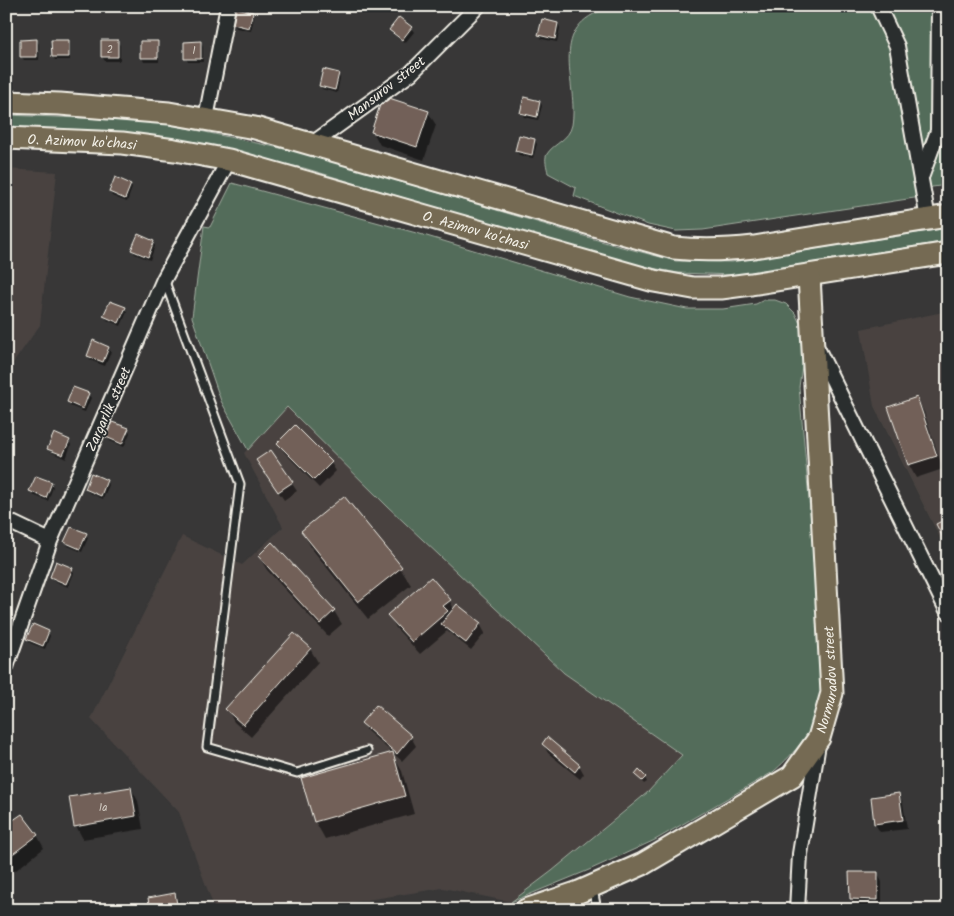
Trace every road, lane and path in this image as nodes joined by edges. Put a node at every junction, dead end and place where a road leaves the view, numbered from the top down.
1 (228, 6) edge
2 (478, 6) edge
3 (878, 6) edge
4 (938, 6) edge
5 (6, 102) edge
6 (206, 118) junction
7 (6, 138) edge
8 (312, 144) junction
9 (229, 160) junction
10 (921, 176) junction
11 (938, 218) edge
12 (948, 253) edge
13 (809, 276) junction
14 (164, 279) junction
15 (811, 337) junction
16 (6, 520) edge
17 (50, 541) junction
18 (948, 612) edge
19 (6, 666) edge
20 (818, 738) junction
21 (367, 751) dead end
22 (592, 886) junction
23 (526, 910) edge
24 (597, 910) edge
25 (797, 910) edge

1 - 6 street
2 - 8 street, Mansurov street
3 - 10 street
4 - 10 street
5 - 6 main road
6 - 8 main road
7 - 9 main road, O. Azimov ko'chasi
8 - 11 main road
9 - 13 main road, O. Azimov ko'chasi
9 - 14 street, Zargarlik street
10 - 11 street
12 - 13 main road, O. Azimov ko'chasi
13 - 15 main road, Normuradov street
14 - 17 street, Zargarlik street
14 - 21 lane
15 - 18 street
15 - 20 main road, Normuradov street
16 - 17 street
17 - 19 street, Zargarlik street
20 - 22 main road, Normuradov street
20 - 25 street
22 - 23 main road, Normuradov street
22 - 24 lane

